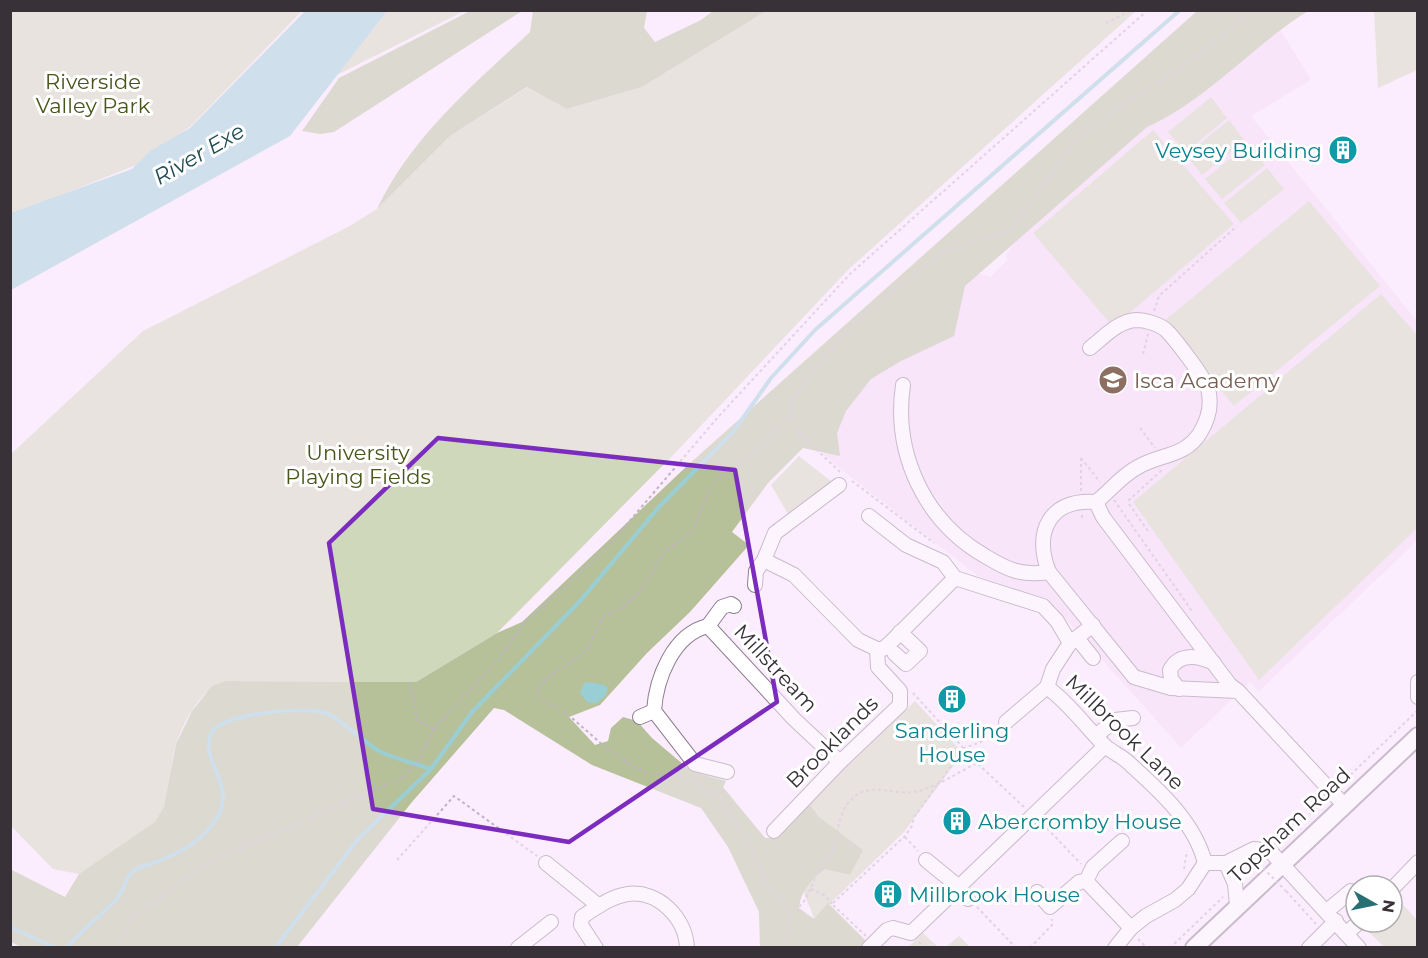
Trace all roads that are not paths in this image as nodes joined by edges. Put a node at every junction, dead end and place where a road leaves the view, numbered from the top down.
1 (1090, 348) dead end
2 (903, 385) dead end
3 (839, 485) dead end
4 (1096, 502) junction
5 (869, 516) dead end
6 (764, 560) junction
7 (1049, 572) junction
8 (955, 578) junction
9 (755, 585) dead end
10 (734, 606) dead end
11 (1093, 625) junction
12 (708, 626) junction
13 (900, 632) junction
14 (1073, 640) junction
15 (877, 649) junction
16 (894, 653) dead end
17 (1093, 658) dead end
18 (1215, 663) junction
19 (1418, 682) edge
20 (1047, 687) junction
21 (1179, 689) junction
22 (1239, 693) junction
23 (1418, 697) edge
24 (654, 711) junction
25 (640, 717) dead end
26 (1133, 718) dead end
27 (1006, 722) road end
28 (1418, 736) edge
29 (1101, 741) junction
30 (840, 762) junction
31 (727, 772) dead end
32 (1338, 798) junction
33 (774, 831) dead end
34 (1122, 842) dead end
35 (541, 860) road end
36 (926, 860) dead end
37 (1418, 862) edge
38 (1205, 863) junction
39 (1226, 863) junction
40 (1282, 863) junction
41 (1088, 877) junction
42 (1404, 877) edge
43 (959, 888) junction
44 (1037, 892) dead end
45 (968, 899) road end
46 (1344, 900) edge
47 (1237, 905) junction
48 (599, 906) junction
49 (1332, 916) junction
50 (551, 922) dead end
51 (1131, 928) junction
52 (1344, 931) edge
53 (1346, 934) edge
54 (518, 948) edge
55 (596, 948) edge
56 (687, 948) edge
57 (869, 948) edge
58 (1115, 948) edge
59 (1194, 948) edge
60 (1309, 948) edge
61 (1359, 948) edge

1 - 4 street
2 - 7 street
3 - 6 street
4 - 7 street
4 - 18 street
5 - 8 street
6 - 9 street
6 - 15 street
7 - 11 street
8 - 13 street
8 - 14 street, Millbrook Lane
10 - 12 street, Millstream
11 - 14 street
11 - 21 street
12 - 24 street, Millstream
12 - 30 street, Millstream
13 - 15 street
13 - 16 street
14 - 17 street
14 - 20 street, Millbrook Lane
15 - 30 street, Brooklands
18 - 21 street
18 - 22 street
19 - 23 street
20 - 27 street
20 - 29 street, Millbrook Lane
21 - 22 street
22 - 32 street
24 - 25 street
24 - 31 street
26 - 29 street
28 - 32 main road, Topsham Road
29 - 38 street, Millbrook Lane
29 - 43 street
30 - 33 street, Brooklands
32 - 40 main road, Topsham Road
34 - 41 street
35 - 48 street
36 - 43 street
37 - 42 street
38 - 39 street
38 - 51 street
39 - 40 street
39 - 47 street
40 - 47 main road, Topsham Road
40 - 49 street
41 - 44 street
41 - 51 street
43 - 45 street
43 - 57 street
46 - 49 street
47 - 59 main road, Topsham Road
48 - 55 street
48 - 56 street
49 - 52 street
49 - 60 street
50 - 54 street
51 - 58 street
53 - 61 street

